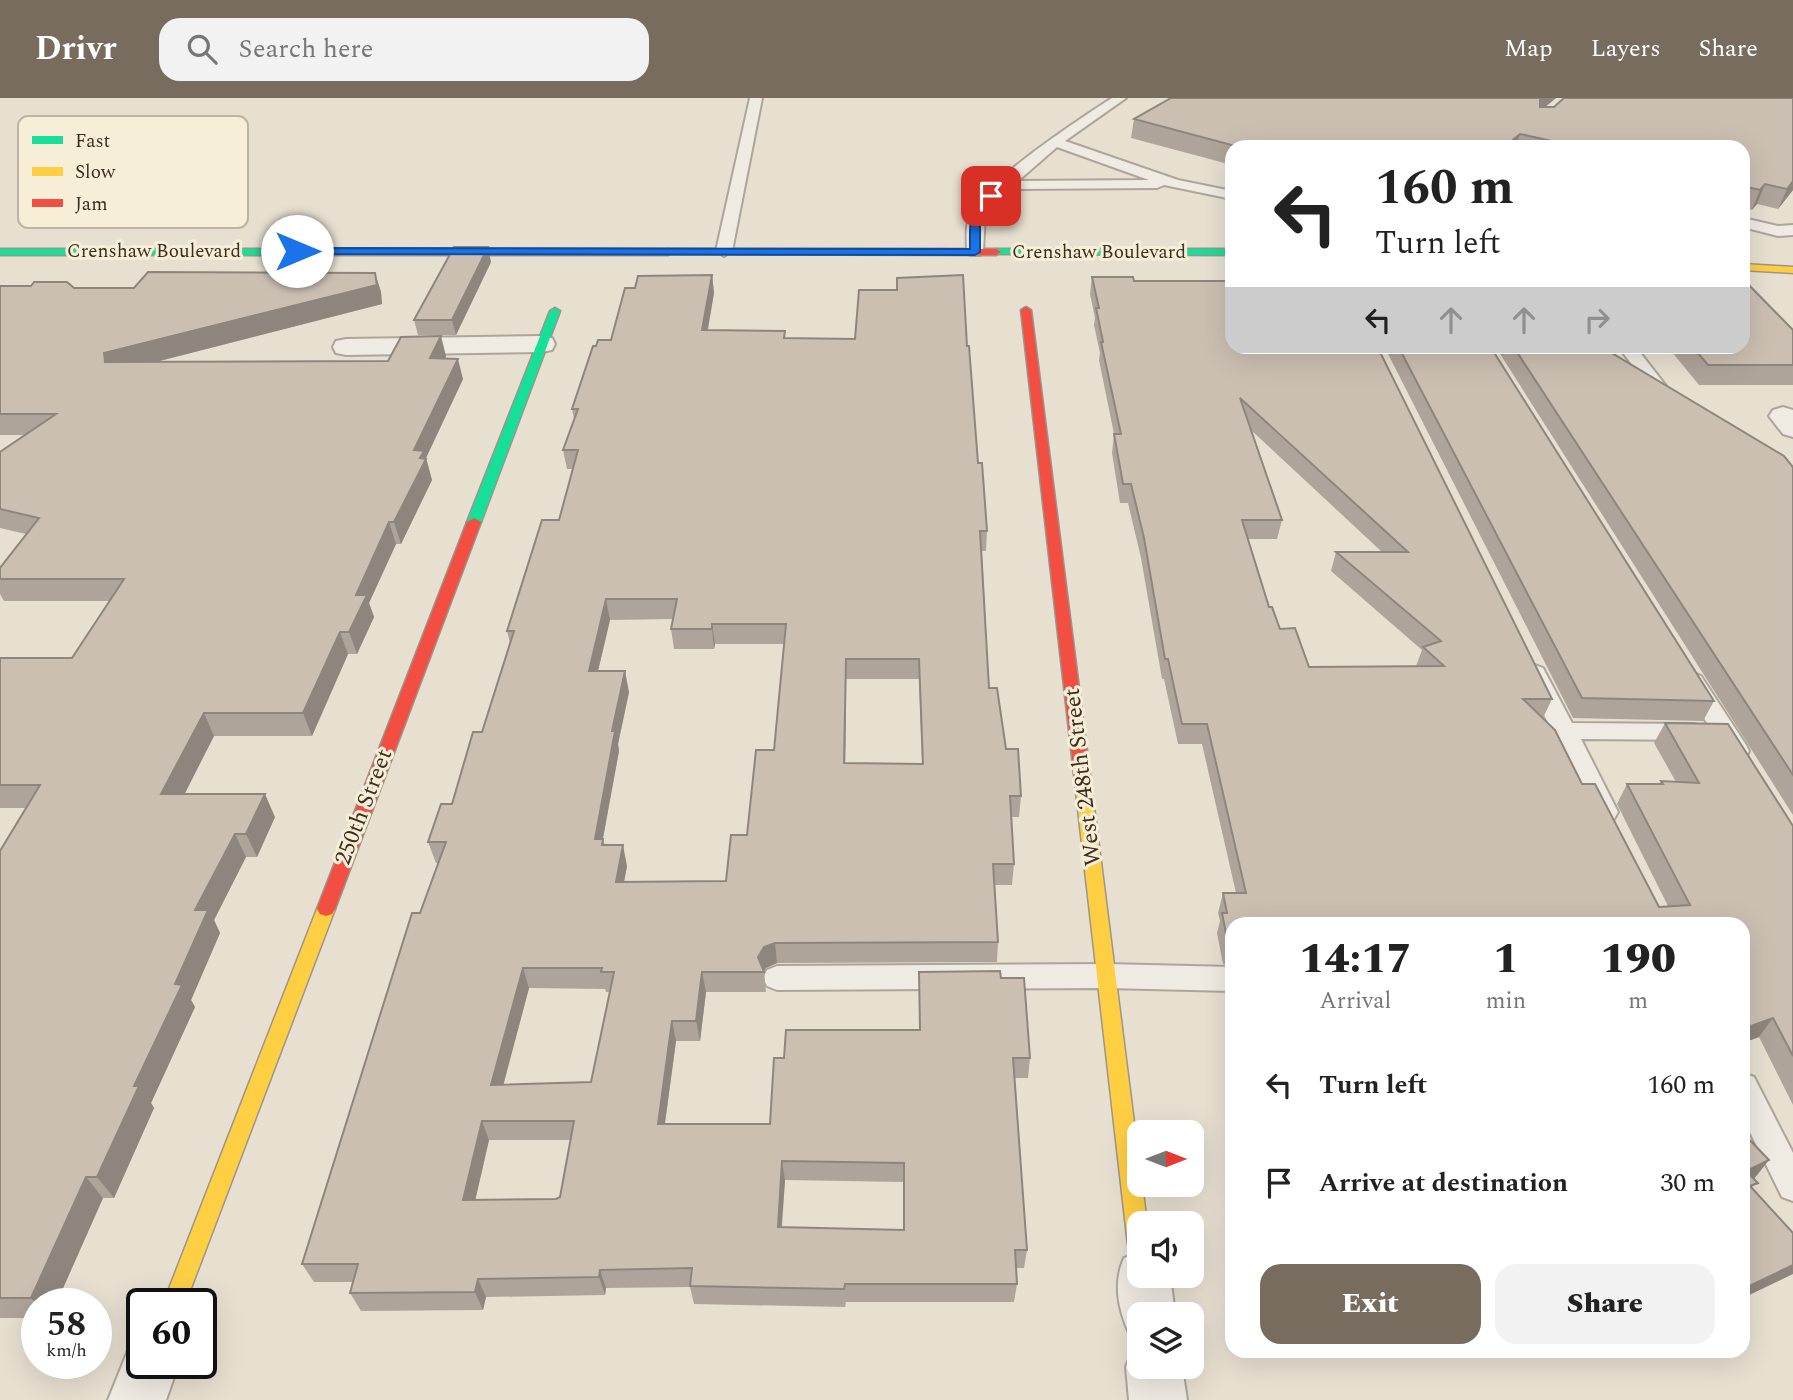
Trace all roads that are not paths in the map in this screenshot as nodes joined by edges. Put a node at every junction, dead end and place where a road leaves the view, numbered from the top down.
1 (756, 98) edge
2 (1120, 98) edge
3 (1055, 142) junction
4 (1175, 184) junction
5 (1004, 185) junction
6 (1225, 194) edge
7 (1750, 223) edge
8 (1785, 230) edge
9 (1793, 245) edge
10 (724, 251) junction
11 (0, 252) edge
12 (975, 252) junction
13 (1225, 252) edge
14 (1750, 267) edge
15 (1793, 270) edge
16 (1026, 310) dead end
17 (555, 311) dead end
18 (542, 344) junction
19 (346, 347) dead end
20 (1632, 354) edge
21 (1657, 386) edge
22 (1527, 657) edge
23 (1681, 663) edge
24 (1564, 731) junction
25 (1725, 733) junction
26 (1745, 765) edge
27 (1613, 828) edge
28 (1107, 976) junction
29 (777, 978) dead end
30 (1225, 979) edge
31 (1750, 1100) edge
32 (1793, 1186) edge
33 (1135, 1211) edge
34 (180, 1288) edge
35 (145, 1379) edge
36 (1155, 1379) edge
37 (136, 1400) edge
38 (1158, 1400) edge

1 - 10 lane
2 - 3 lane
3 - 4 lane
3 - 5 lane
4 - 5 lane
4 - 6 lane
5 - 12 lane
7 - 8 lane
8 - 9 lane
10 - 11 street, Crenshaw Boulevard
10 - 12 street, Crenshaw Boulevard
12 - 13 street, Crenshaw Boulevard
14 - 15 street
16 - 28 street, West 248th Street
17 - 18 street, 250th Street
18 - 19 street
18 - 34 street, 250th Street
20 - 21 lane
22 - 24 lane
23 - 25 lane
24 - 25 lane
24 - 27 lane
25 - 26 lane
28 - 29 lane
28 - 30 lane
28 - 33 street, West 248th Street
31 - 32 lane
35 - 37 street
36 - 38 street

